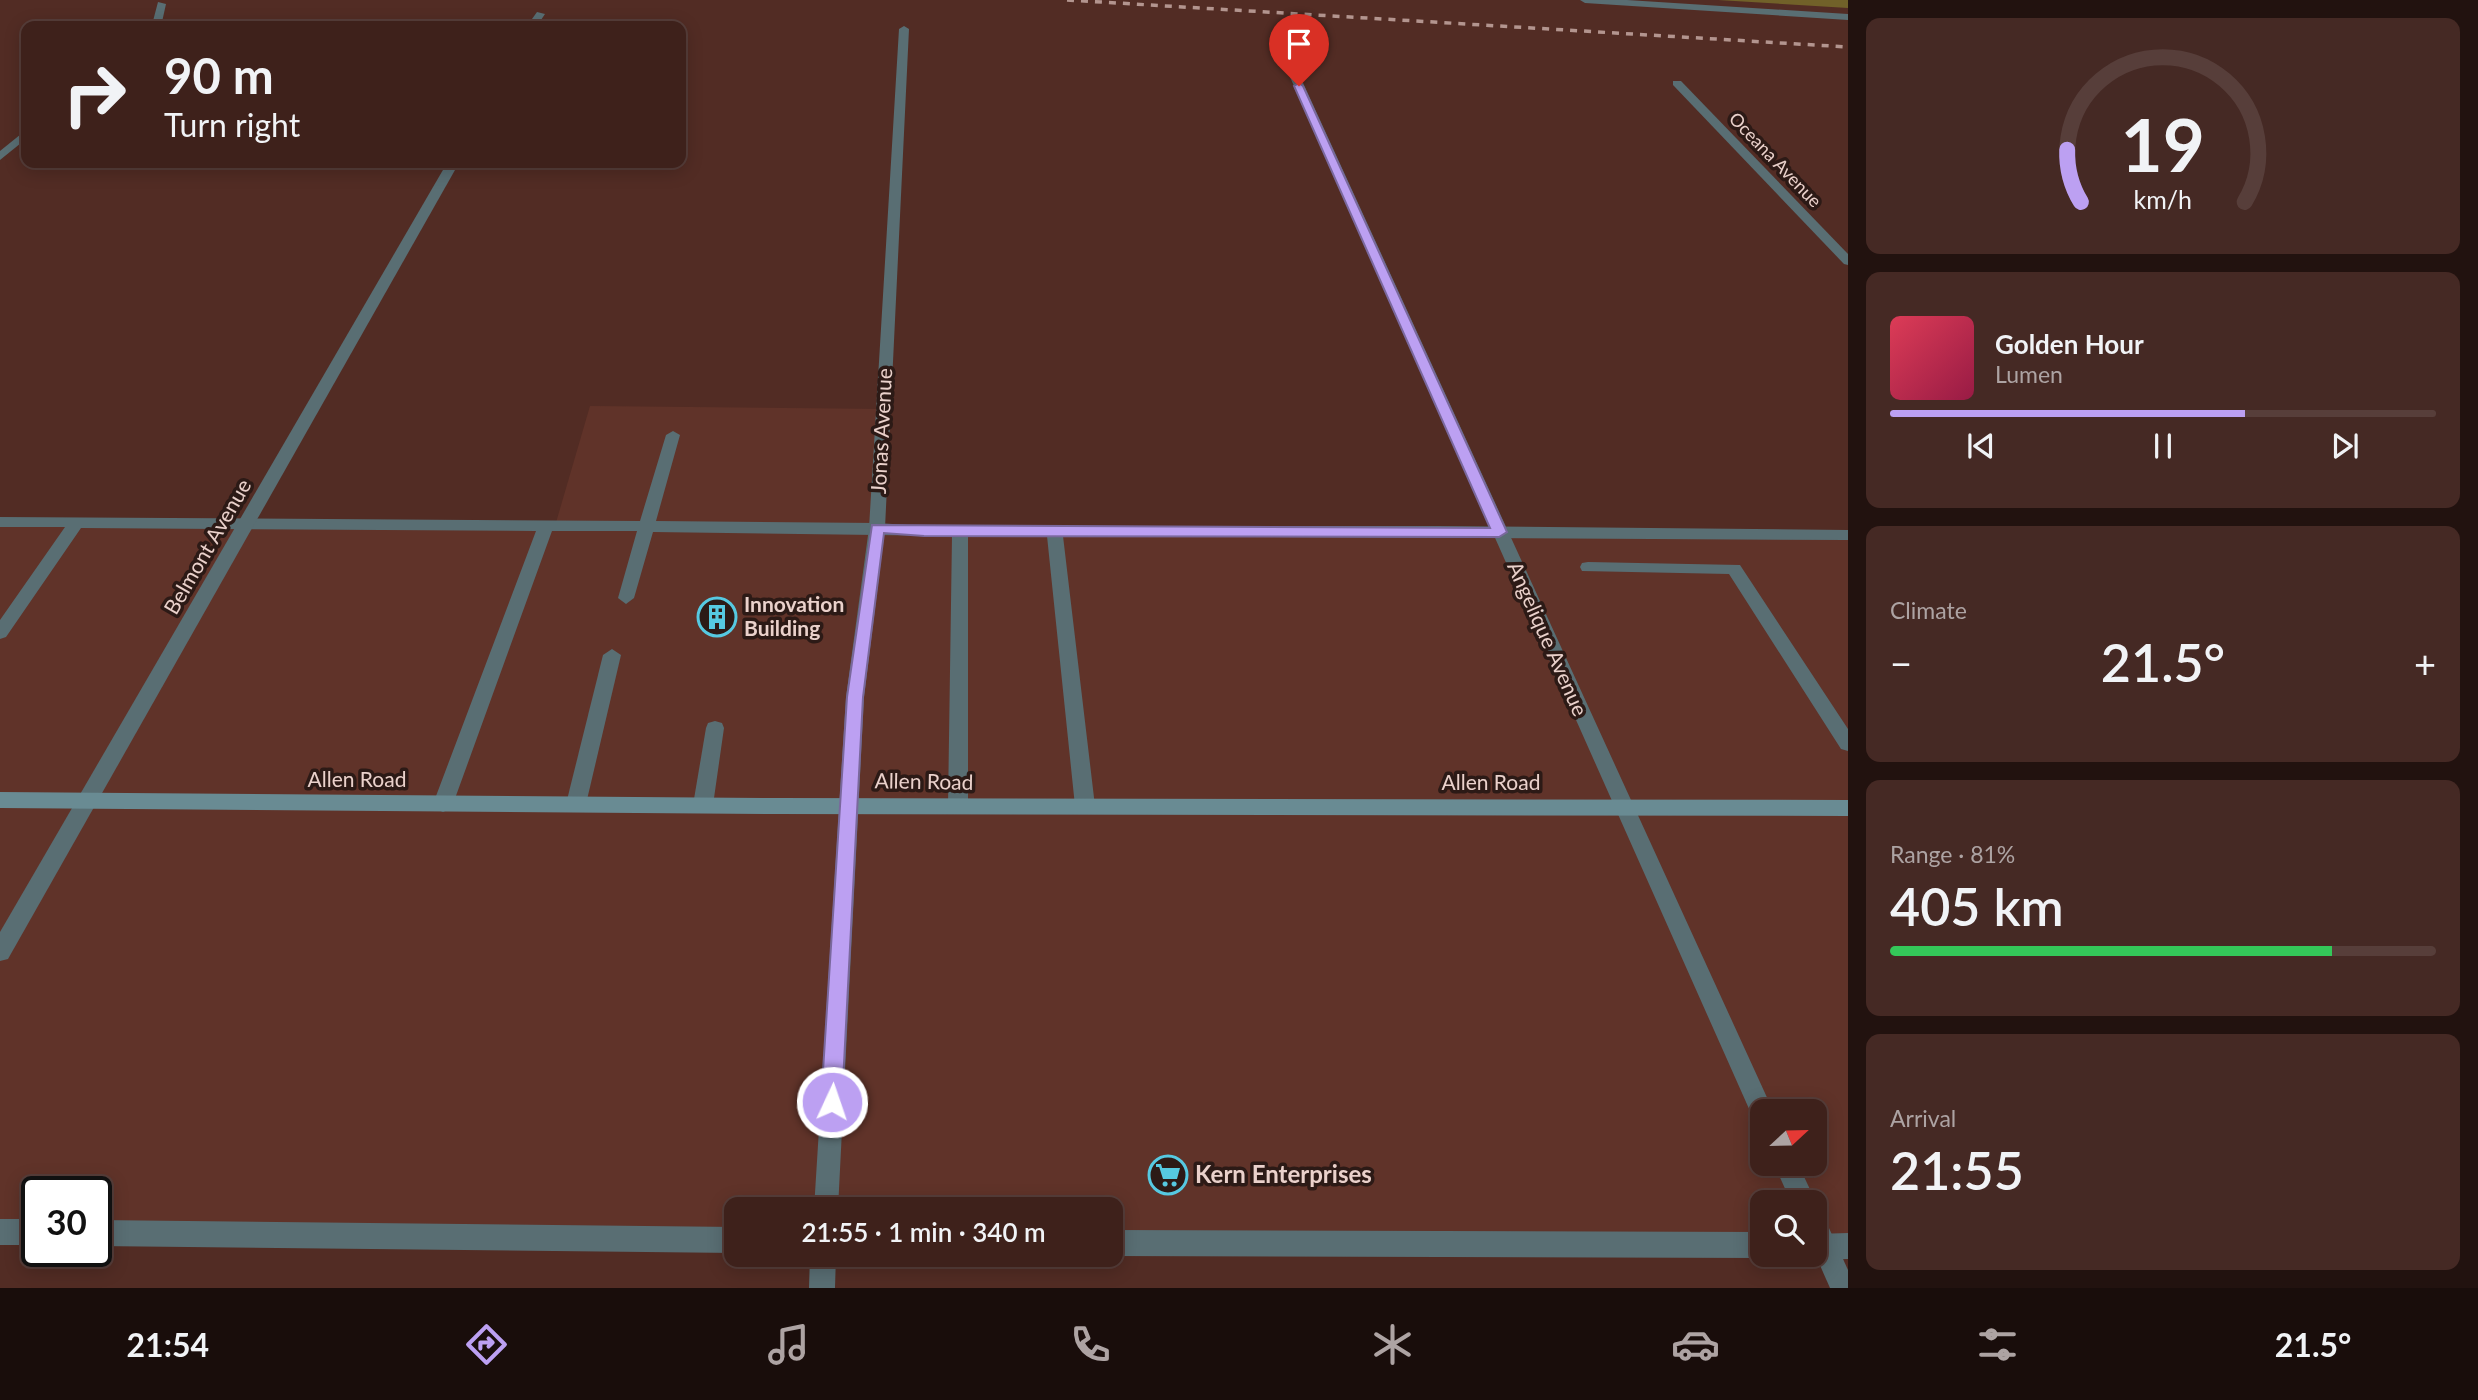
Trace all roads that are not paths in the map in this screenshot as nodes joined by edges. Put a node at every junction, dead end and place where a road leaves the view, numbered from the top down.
1 (1585, 0) edge
2 (161, 4) dead end
3 (540, 14) dead end
4 (1848, 17) edge
5 (157, 21) edge
6 (535, 21) edge
7 (904, 29) dead end
8 (1283, 50) dead end
9 (1677, 83) dead end
10 (21, 138) edge
11 (0, 157) edge
12 (450, 168) edge
13 (1848, 261) edge
14 (673, 435) dead end
15 (0, 522) edge
16 (76, 523) junction
17 (245, 524) junction
18 (546, 526) junction
19 (647, 528) junction
20 (877, 528) junction
21 (960, 531) junction
22 (1054, 531) junction
23 (1499, 532) junction
24 (1848, 536) edge
25 (1588, 567) dead end
26 (626, 598) dead end
27 (0, 633) edge
28 (612, 655) dead end
29 (715, 728) dead end
30 (1848, 744) edge
31 (0, 800) edge
32 (85, 801) junction
33 (443, 803) junction
34 (576, 804) junction
35 (851, 804) junction
36 (704, 805) junction
37 (958, 806) junction
38 (1085, 806) junction
39 (1622, 807) junction
40 (1848, 808) edge
41 (0, 952) edge
42 (1756, 1099) edge
43 (827, 1197) edge
44 (0, 1232) edge
45 (21, 1232) edge
46 (112, 1233) edge
47 (724, 1240) edge
48 (1123, 1243) edge
49 (1750, 1245) edge
50 (1827, 1246) edge
51 (823, 1267) edge
52 (822, 1288) edge
53 (1843, 1288) edge

1 - 4 street
2 - 5 street
3 - 6 street
7 - 20 street, Jonas Avenue
8 - 23 street, Angelique Avenue
9 - 13 street, Oceana Avenue
10 - 11 street
12 - 17 street, Belmont Avenue
14 - 19 street
15 - 16 street
16 - 17 street
16 - 27 street
17 - 18 street
17 - 32 street, Belmont Avenue
18 - 19 street
18 - 33 street
19 - 20 street
19 - 26 street
20 - 21 street
20 - 35 street, Jonas Avenue
21 - 22 street
21 - 37 street
22 - 23 street
22 - 38 street
23 - 24 street
23 - 39 street, Angelique Avenue
25 - 30 street
28 - 34 street
29 - 36 street
31 - 32 main road, Allen Road
32 - 33 main road, Allen Road
32 - 41 street, Belmont Avenue
33 - 34 main road, Allen Road
34 - 36 main road, Allen Road
35 - 36 main road, Allen Road
35 - 37 main road, Allen Road
35 - 43 street, Jonas Avenue
37 - 38 main road, Allen Road
38 - 39 main road, Allen Road
39 - 40 main road, Allen Road
39 - 42 street, Angelique Avenue
44 - 45 street
46 - 47 street
48 - 49 street
50 - 53 street
51 - 52 street

